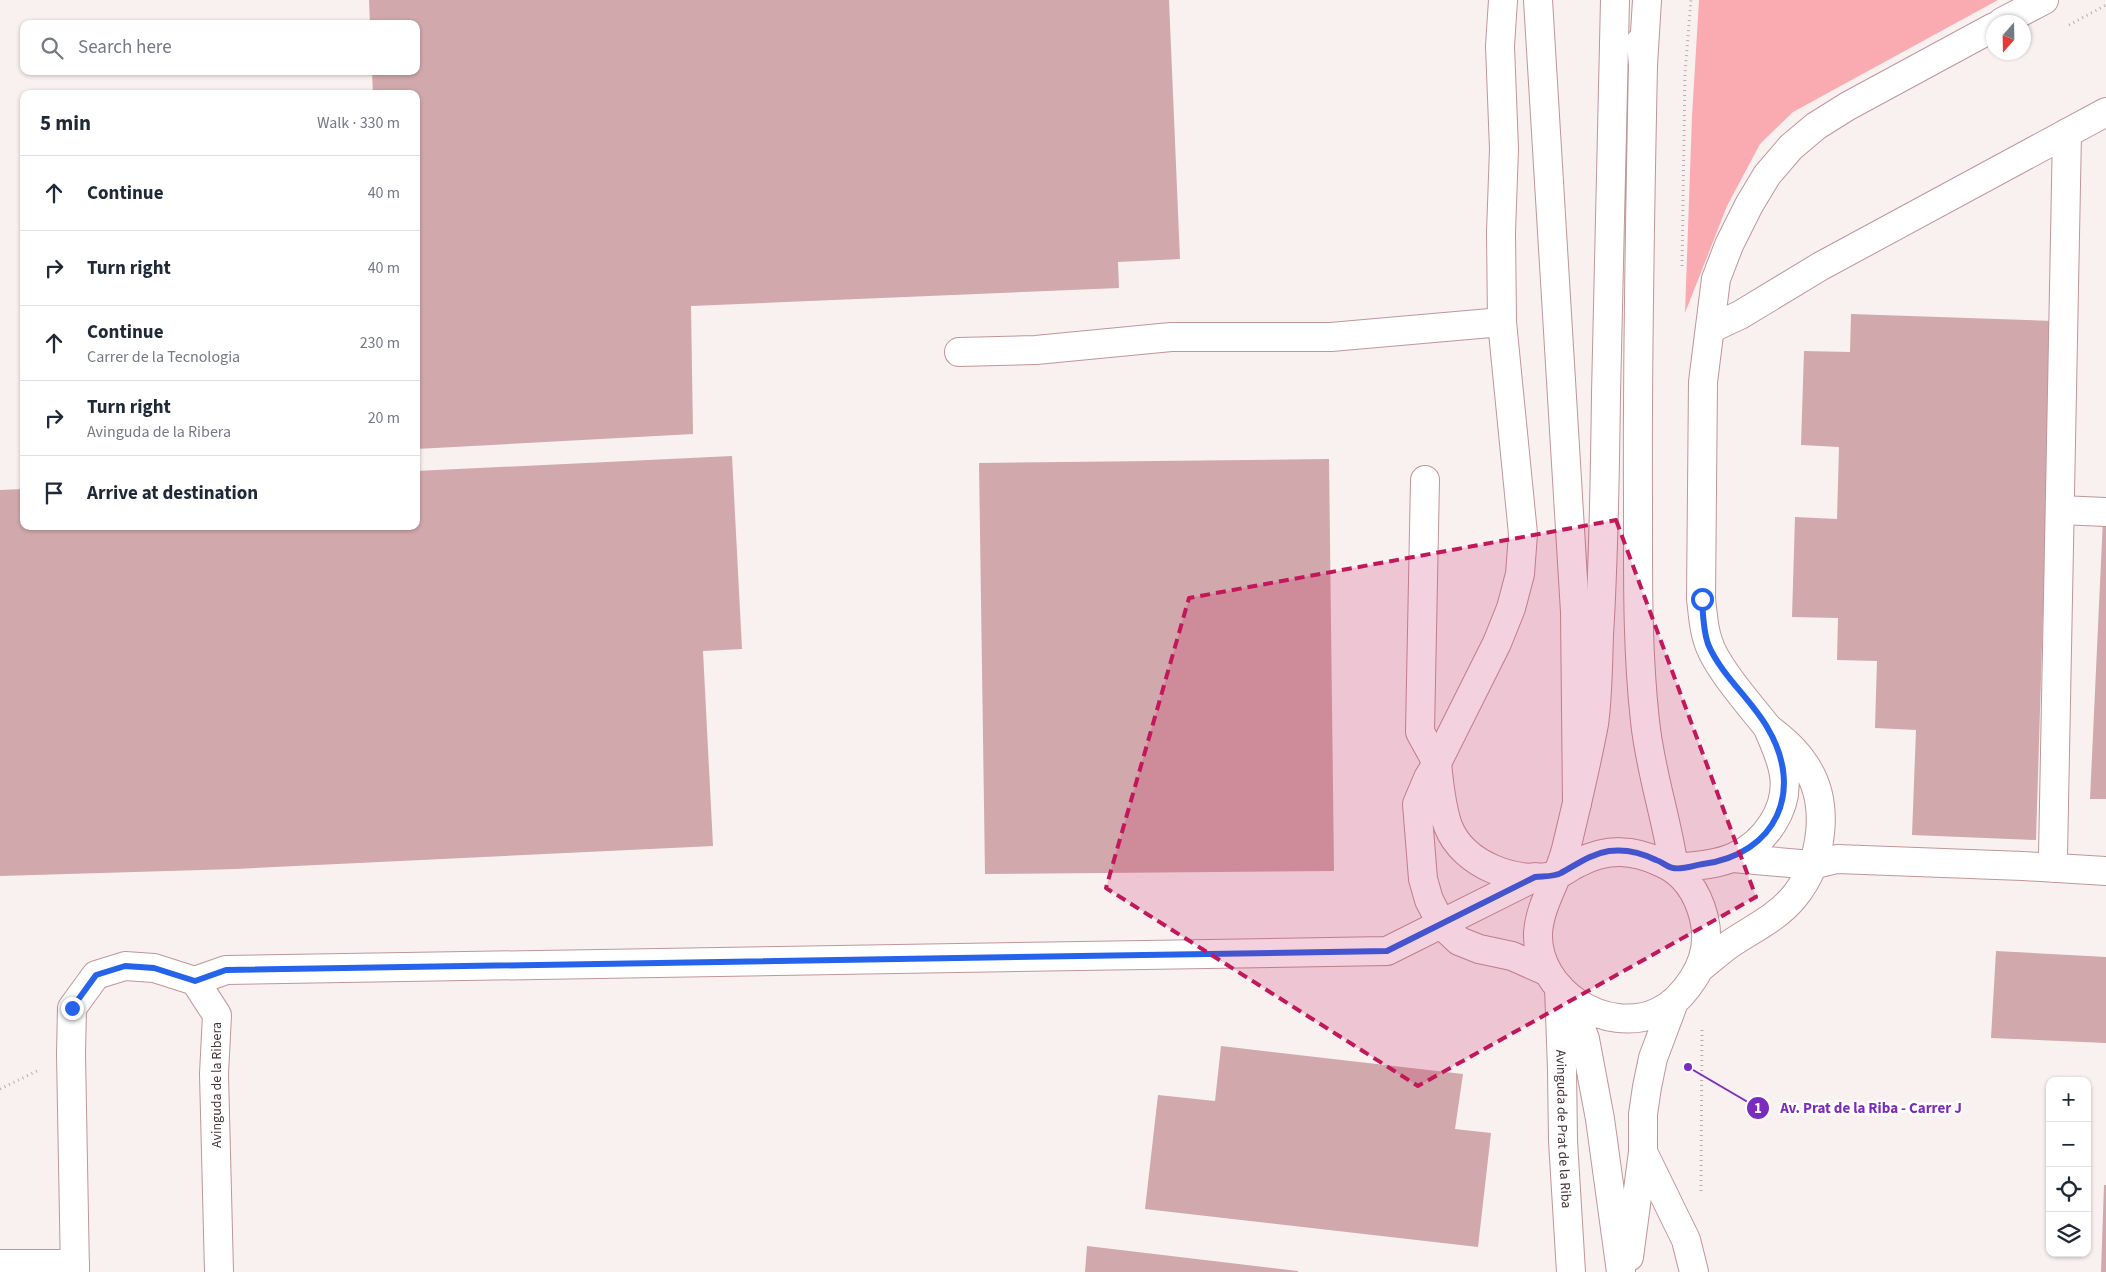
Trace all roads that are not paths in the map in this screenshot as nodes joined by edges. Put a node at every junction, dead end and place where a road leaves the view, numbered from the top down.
1 (1503, 0) edge
2 (1538, 0) edge
3 (1615, 0) edge
4 (1636, 0) edge
5 (1647, 0) edge
6 (2044, 0) edge
7 (2015, 15) edge
8 (1986, 31) edge
9 (1643, 65) junction
10 (2106, 112) edge
11 (2067, 133) junction
12 (1502, 322) junction
13 (1710, 329) junction
14 (959, 352) dead end
15 (1425, 480) dead end
16 (2060, 510) junction
17 (2106, 512) edge
18 (1768, 728) junction
19 (1437, 763) junction
20 (1576, 803) junction
21 (1733, 858) junction
22 (1812, 865) junction
23 (1674, 868) junction
24 (2055, 868) junction
25 (2106, 871) edge
26 (1547, 876) junction
27 (1442, 925) junction
28 (1700, 968) junction
29 (195, 981) junction
30 (1559, 986) junction
31 (1674, 1002) junction
32 (1643, 1152) junction
33 (0, 1264) edge
34 (75, 1268) edge
35 (219, 1272) edge
36 (1571, 1272) edge
37 (1621, 1272) edge
38 (1627, 1272) edge
39 (1694, 1272) edge

1 - 12 main road
2 - 20 main road
3 - 20 main road
4 - 9 main road
5 - 9 main road
6 - 7 main road
8 - 13 main road
9 - 23 main road
10 - 11 main road
11 - 13 main road
11 - 16 main road
12 - 14 main road
12 - 19 main road
13 - 18 main road
15 - 19 main road
16 - 17 main road
16 - 24 main road
18 - 21 main road
18 - 22 main road
19 - 26 main road
19 - 27 main road
20 - 26 main road
21 - 22 main road
21 - 23 main road
22 - 24 main road
22 - 28 main road
23 - 26 main road
23 - 28 main road
24 - 25 main road
26 - 27 main road
26 - 30 main road
27 - 29 main road
27 - 30 main road
28 - 31 main road
29 - 34 main road
29 - 35 main road, Avinguda de la Ribera
30 - 31 main road
30 - 36 main road, Avinguda de Prat de la Riba
30 - 37 main road
31 - 32 main road
32 - 38 main road
32 - 39 main road
33 - 34 main road

